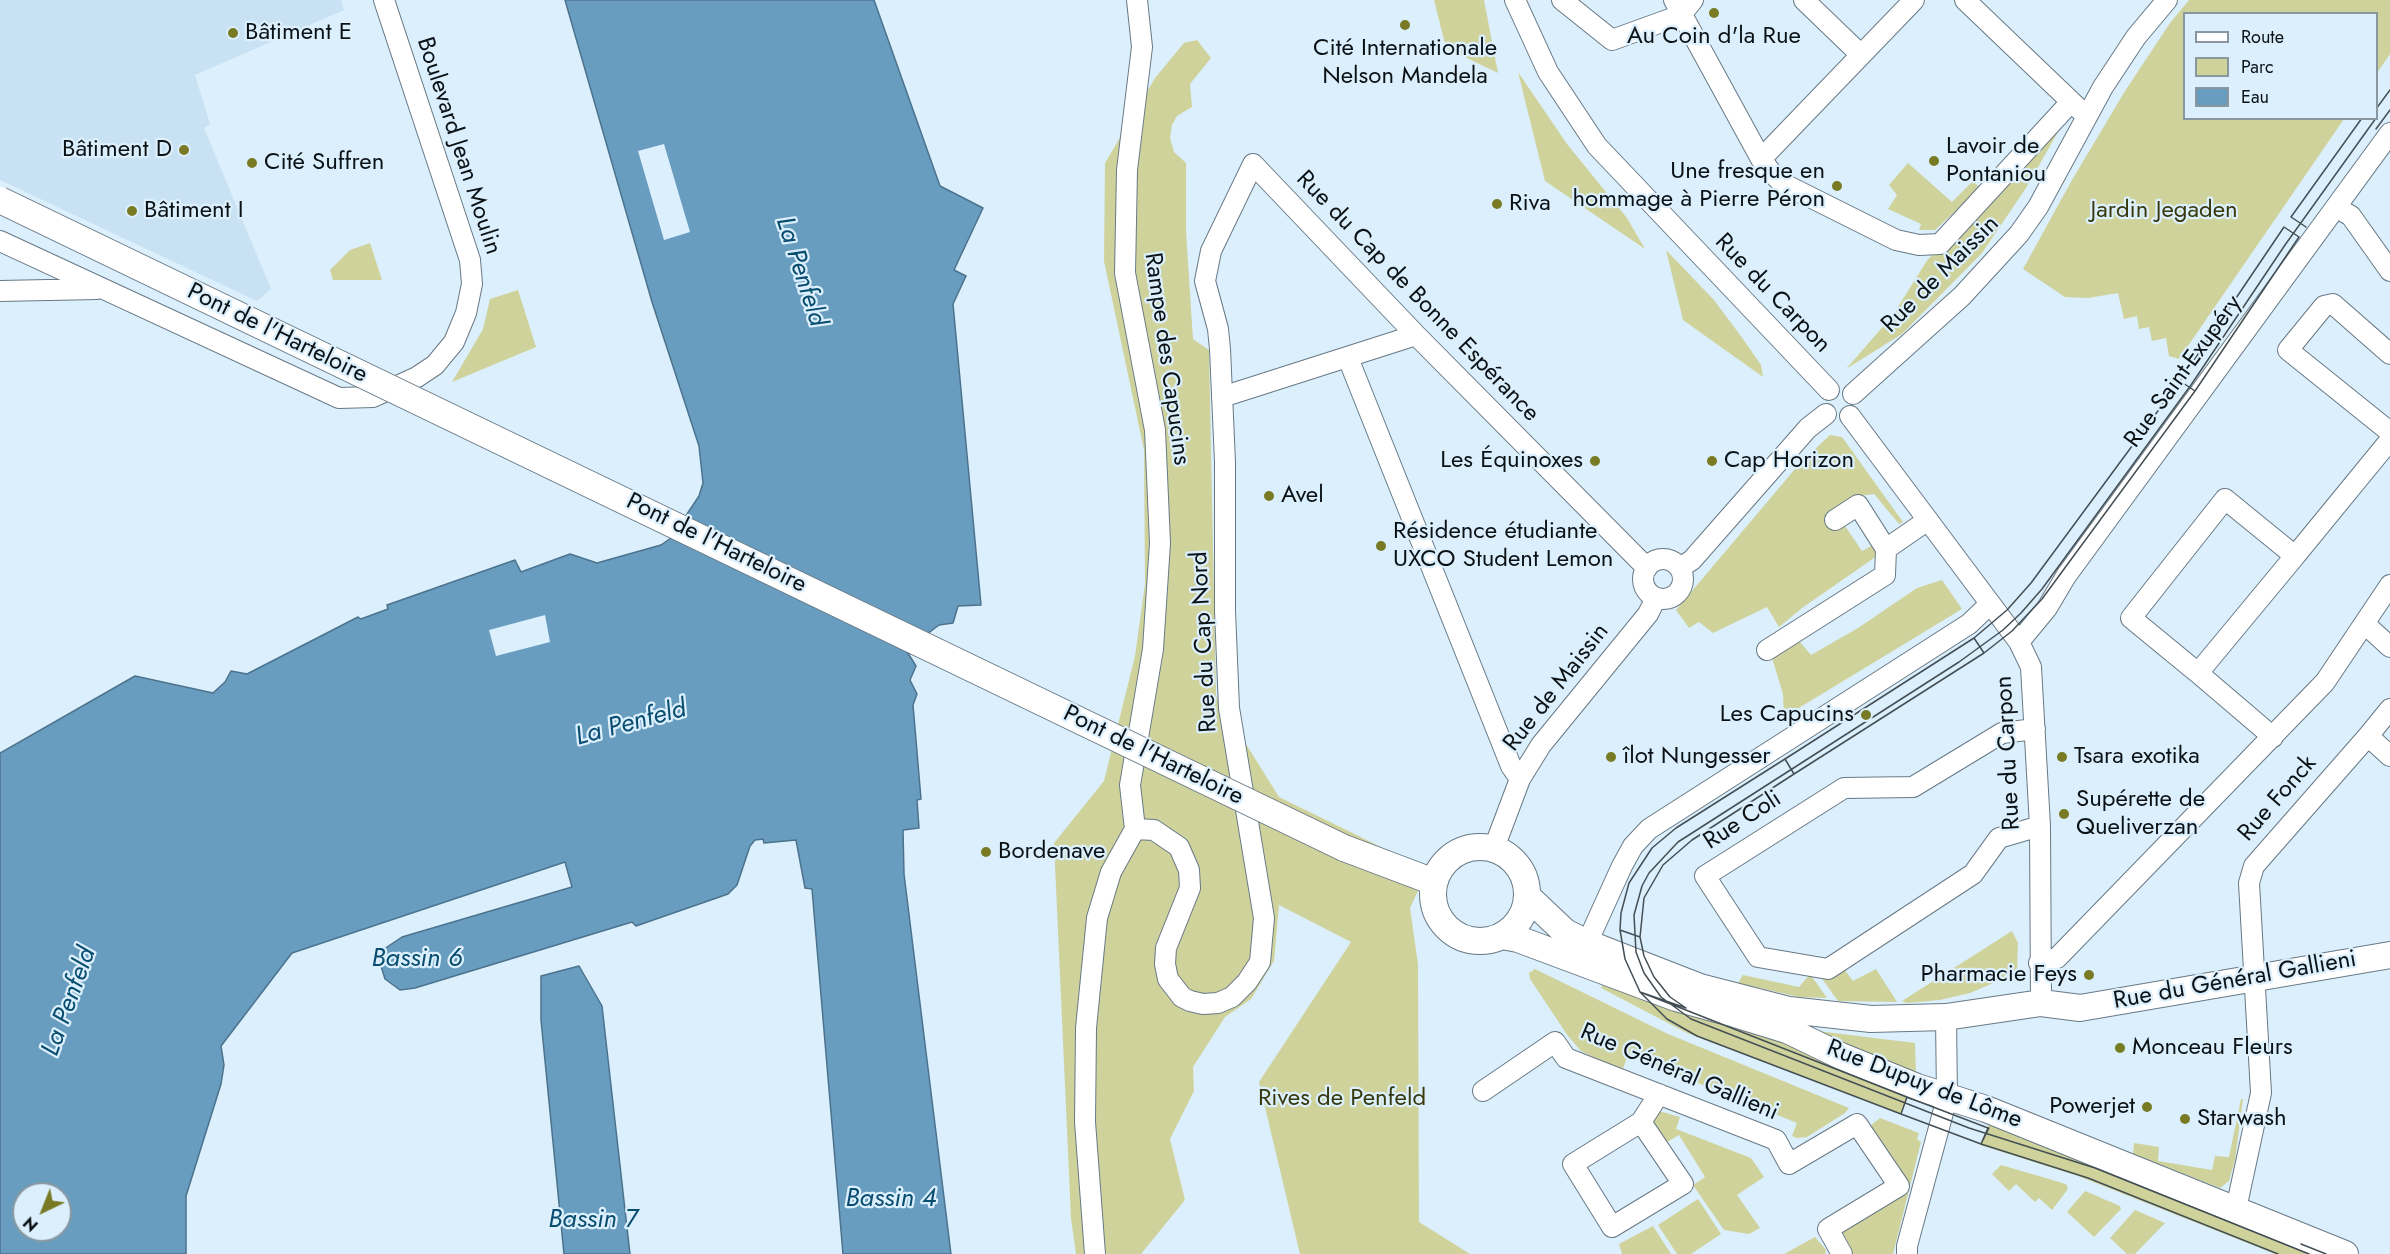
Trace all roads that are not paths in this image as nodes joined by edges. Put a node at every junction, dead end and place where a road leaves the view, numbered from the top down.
1 (384, 0) edge
2 (1137, 0) edge
3 (1515, 0) edge
4 (1562, 0) edge
5 (1804, 0) edge
6 (1914, 0) edge
7 (1965, 0) edge
8 (2167, 0) edge
9 (1683, 5) edge
10 (1860, 54) junction
11 (2070, 103) junction
12 (2088, 116) junction
13 (2390, 133) edge
14 (1761, 159) junction
15 (1253, 164) joint
16 (0, 200) edge
17 (2336, 207) junction
18 (0, 241) edge
19 (2390, 271) edge
20 (100, 289) junction
21 (0, 291) edge
22 (1416, 335) junction
23 (2390, 354) edge
24 (1348, 358) junction
25 (1829, 390) junction
26 (1853, 394) junction
27 (1222, 397) junction
28 (1826, 414) junction
29 (1850, 416) junction
30 (2390, 432) edge
31 (2390, 440) edge
32 (1835, 520) dead end
33 (1928, 520) junction
34 (1886, 549) junction
35 (2295, 556) junction
36 (1647, 568) junction
37 (1680, 568) junction
38 (2390, 585) edge
39 (1656, 598) junction
40 (1989, 605) junction
41 (2366, 626) junction
42 (2019, 642) junction
43 (2390, 647) edge
44 (1767, 650) dead end
45 (2198, 673) junction
46 (2390, 709) edge
47 (2034, 729) junction
48 (2367, 735) junction
49 (2273, 737) junction
50 (2390, 756) edge
51 (1520, 779) junction
52 (2040, 826) junction
53 (1136, 829) junction
54 (1494, 848) junction
55 (1434, 882) junction
56 (1528, 897) junction
57 (1502, 936) junction
58 (1587, 943) junction
59 (2390, 955) edge
60 (2039, 963) junction
61 (2256, 978) junction
62 (2041, 1003) junction
63 (2080, 1008) junction
64 (1735, 1014) junction
65 (1947, 1025) junction
66 (1483, 1091) dead end
67 (1659, 1094) junction
68 (1947, 1098) junction
69 (1641, 1122) junction
70 (2236, 1209) junction
71 (1095, 1254) edge
72 (1842, 1254) edge
73 (1907, 1254) edge
74 (2345, 1254) edge

1 - 20 street, Boulevard Jean Moulin
2 - 53 street, Rampe des Capucins
3 - 25 street, Rue du Carpon
4 - 9 street
5 - 10 street
6 - 10 street
7 - 11 street
8 - 12 street, Rue de Maissin
9 - 14 street
10 - 14 street
11 - 12 street
11 - 14 street
12 - 26 street, Rue de Maissin
13 - 17 street, Rue Saint-Exupéry
15 - 22 street, Rue du Cap de Bonne Espérance
15 - 27 street, Rue du Cap Nord
16 - 55 main road, Pont de l'Harteloire, bridge
17 - 19 street
17 - 42 street, Rue Saint-Exupéry
18 - 20 street, Boulevard Jean Moulin
20 - 21 street, Boulevard Jean Moulin
22 - 24 street
22 - 36 street, Rue du Cap de Bonne Espérance
23 - 30 street
24 - 27 street
24 - 51 street
25 - 26 street
25 - 28 street
26 - 29 street
27 - 53 street, Rue du Cap Nord
28 - 29 street
28 - 37 street
29 - 33 street, Rue du Carpon
31 - 35 street
32 - 34 street
33 - 34 street
33 - 40 street, Rue du Carpon
34 - 44 street
35 - 45 street
35 - 45 street
36 - 37 street
36 - 39 street
37 - 39 street
38 - 41 street
39 - 51 street, Rue de Maissin
40 - 42 street, Rue du Carpon
40 - 58 street
41 - 43 street
41 - 49 street
42 - 47 street, Rue du Carpon
45 - 49 street
46 - 48 street, Rue Fonck
47 - 52 street, Rue du Carpon
47 - 52 street, Rue Coli
48 - 50 street
48 - 61 street, Rue Fonck
49 - 60 street
51 - 54 street, Rue de Maissin
52 - 60 street, Rue du Carpon
53 - 71 street
54 - 55 main road
54 - 56 main road
55 - 57 main road
56 - 57 main road
56 - 58 main road, Rue du Général Gallieni
57 - 64 main road, Rue du Général Gallieni
58 - 65 main road, Rue du Général Gallieni
59 - 61 main road, Rue du Général Gallieni
60 - 62 street, Rue du Carpon
61 - 63 main road, Rue du Général Gallieni
61 - 70 street, Rue Fonck
62 - 63 main road, Rue du Général Gallieni
62 - 65 main road, Rue du Général Gallieni
63 - 65 main road, Rue du Général Gallieni
64 - 65 main road, Rue du Général Gallieni
64 - 68 main road, Rue Dupuy de Lôme
65 - 68 street
66 - 67 street, Rue Général Gallieni
67 - 69 street
67 - 72 street, Rue Général Gallieni
68 - 70 main road, Rue Dupuy de Lôme
68 - 73 street
69 - 69 street
70 - 74 main road, Rue Dupuy de Lôme

